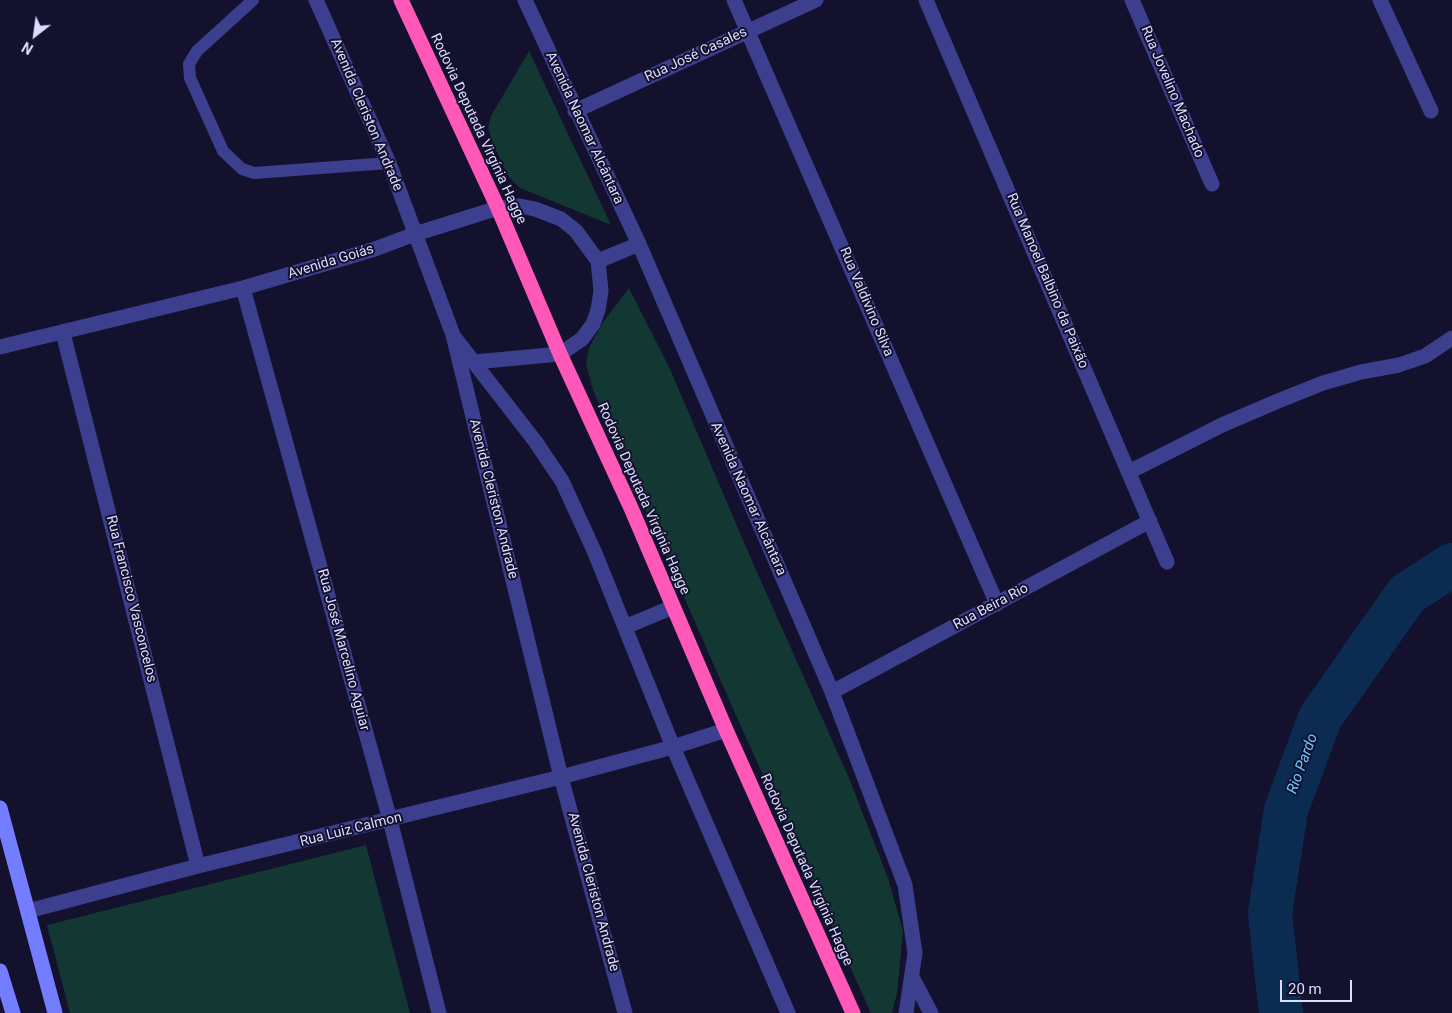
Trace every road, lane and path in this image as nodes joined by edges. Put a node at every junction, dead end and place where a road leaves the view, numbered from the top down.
1 (253, 0) edge
2 (316, 0) edge
3 (401, 0) edge
4 (525, 0) edge
5 (734, 0) edge
6 (816, 0) edge
7 (926, 0) edge
8 (1132, 0) edge
9 (1380, 0) edge
10 (748, 30) junction
11 (575, 111) junction
12 (1431, 112) dead end
13 (389, 163) junction
14 (1212, 184) dead end
15 (498, 208) junction
16 (415, 234) junction
17 (639, 244) junction
18 (598, 261) junction
19 (243, 288) junction
20 (63, 333) junction
21 (453, 335) junction
22 (1452, 338) edge
23 (0, 347) edge
24 (560, 354) junction
25 (474, 362) junction
26 (1129, 472) junction
27 (1150, 522) junction
28 (1168, 562) dead end
29 (997, 604) junction
30 (673, 607) junction
31 (625, 627) junction
32 (832, 692) junction
33 (726, 730) junction
34 (673, 747) junction
35 (561, 777) junction
36 (0, 808) edge
37 (390, 820) junction
38 (3, 828) edge
39 (198, 866) junction
40 (28, 911) junction
41 (0, 970) edge
42 (913, 979) junction
43 (12, 1013) edge
44 (55, 1013) edge
45 (439, 1013) edge
46 (625, 1013) edge
47 (788, 1013) edge
48 (853, 1013) edge
49 (906, 1013) edge
50 (931, 1013) edge

1 - 13 lane
2 - 13 street, Avenida Cleriston Andrade
3 - 15 highway, Rodovia Deputada Virgínia Hagge
4 - 11 street, Avenida Naomar Alcântara
5 - 10 street, Rua Valdivino Silva
6 - 10 street, Rua José Casales
7 - 26 street, Rua Manoel Balbino da Paixão
8 - 14 street, Rua Jovelino Machado
9 - 12 street
10 - 11 street, Rua José Casales
10 - 29 street, Rua Valdivino Silva
11 - 17 street, Avenida Naomar Alcântara
13 - 16 street, Avenida Cleriston Andrade
15 - 16 street, Avenida Goiás
15 - 18 street, Avenida Goiás
15 - 24 highway, Rodovia Deputada Virgínia Hagge
16 - 19 street, Avenida Goiás
16 - 21 street, Avenida Cleriston Andrade
17 - 18 street
17 - 32 street, Avenida Naomar Alcântara
18 - 24 street
19 - 20 street, Avenida Goiás
19 - 37 street, Rua José Marcelino Aguiar
20 - 23 street, Avenida Goiás
20 - 39 street, Rua Francisco Vasconcelos
21 - 25 street
21 - 35 street, Avenida Cleriston Andrade
22 - 26 street
24 - 25 street
24 - 30 highway, Rodovia Deputada Virgínia Hagge
25 - 31 street
26 - 27 street, Rua Manoel Balbino da Paixão
27 - 28 street, Rua Manoel Balbino da Paixão
27 - 29 street, Rua Beira Rio
29 - 32 street, Rua Beira Rio
30 - 31 street
30 - 33 highway, Rodovia Deputada Virgínia Hagge
31 - 34 street
32 - 42 street, Avenida Naomar Alcântara
33 - 34 street, Rua Luiz Calmon
33 - 48 highway, Rodovia Deputada Virgínia Hagge
34 - 35 street, Rua Luiz Calmon
34 - 47 street
35 - 37 street, Rua Luiz Calmon
35 - 46 street, Avenida Cleriston Andrade
36 - 38 street
37 - 39 street, Rua Luiz Calmon
37 - 45 street, Rua José Marcelino Aguiar
38 - 40 street
39 - 40 street, Rua Luiz Calmon
40 - 44 street
41 - 43 street
42 - 49 street, Avenida Naomar Alcântara
42 - 50 street

